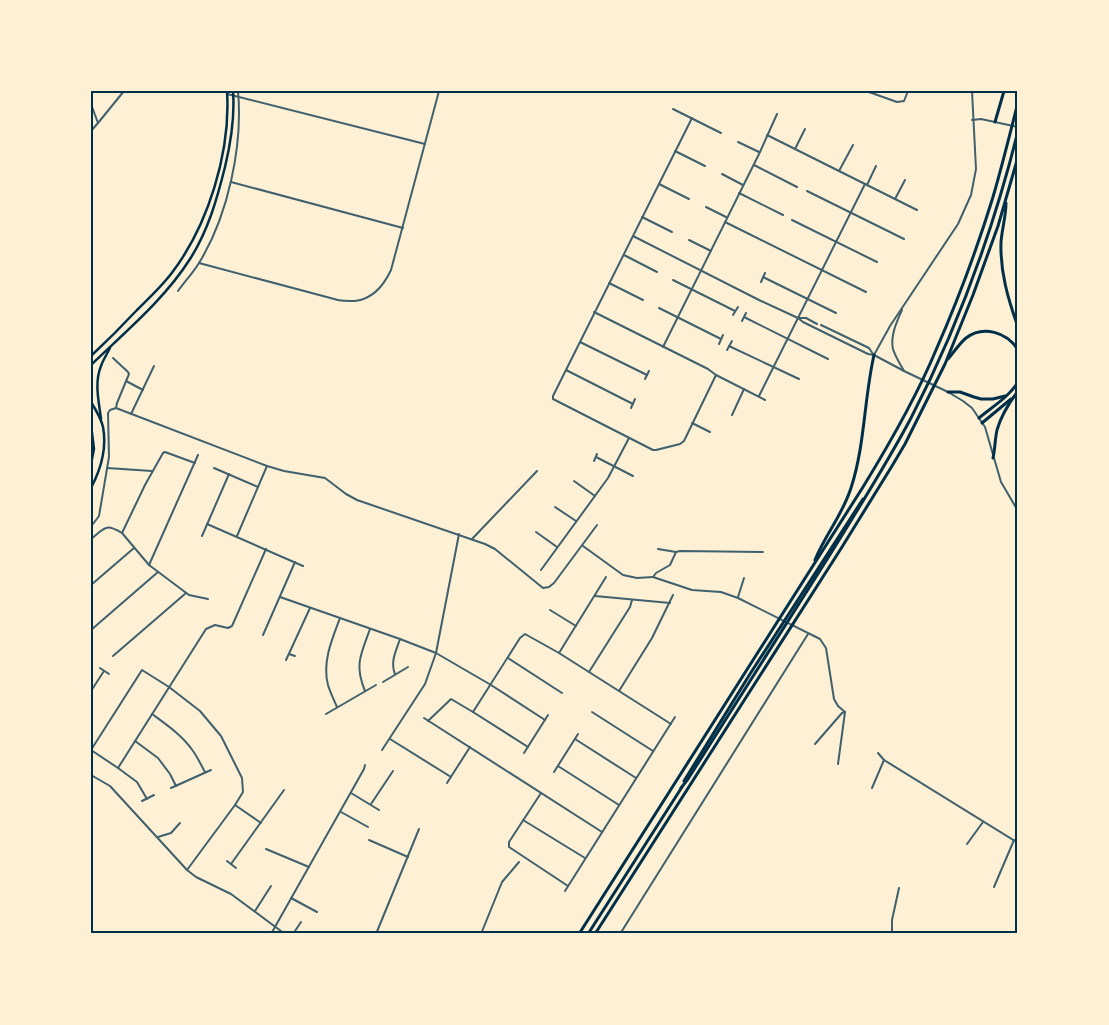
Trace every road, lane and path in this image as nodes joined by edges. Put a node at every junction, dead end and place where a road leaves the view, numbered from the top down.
1 (124, 91) edge
2 (238, 91) edge
3 (439, 91) edge
4 (866, 91) edge
5 (908, 91) edge
6 (972, 91) edge
7 (1004, 91) edge
8 (227, 92) edge
9 (233, 93) edge
10 (238, 96) junction
11 (1018, 102) edge
12 (91, 104) edge
13 (92, 109) edge
14 (673, 109) dead end
15 (777, 114) dead end
16 (692, 118) junction
17 (972, 120) junction
18 (995, 122) junction
19 (98, 123) junction
20 (1018, 127) edge
21 (805, 129) dead end
22 (91, 131) edge
23 (1018, 131) edge
24 (721, 133) dead end
25 (767, 135) junction
26 (738, 142) dead end
27 (425, 144) junction
28 (852, 145) dead end
29 (795, 149) junction
30 (675, 151) junction
31 (760, 152) junction
32 (1018, 157) edge
33 (754, 165) junction
34 (705, 166) dead end
35 (876, 166) dead end
36 (839, 171) junction
37 (722, 174) dead end
38 (905, 180) dead end
39 (230, 182) junction
40 (658, 184) junction
41 (866, 184) junction
42 (743, 185) junction
43 (797, 186) dead end
44 (807, 191) dead end
45 (739, 193) junction
46 (688, 199) dead end
47 (895, 199) junction
48 (1006, 199) junction
49 (706, 207) dead end
50 (917, 210) dead end
51 (850, 213) junction
52 (783, 215) dead end
53 (642, 217) junction
54 (727, 218) junction
55 (792, 220) dead end
56 (725, 222) junction
57 (403, 228) junction
58 (672, 232) dead end
59 (632, 236) junction
60 (904, 239) dead end
61 (689, 240) dead end
62 (836, 241) junction
63 (710, 251) junction
64 (623, 255) junction
65 (877, 262) dead end
66 (199, 263) junction
67 (701, 270) junction
68 (822, 270) junction
69 (657, 272) dead end
70 (766, 273) dead end
71 (763, 278) junction
72 (673, 280) dead end
73 (761, 282) dead end
74 (609, 283) junction
75 (692, 289) junction
76 (178, 291) dead end
77 (866, 292) dead end
78 (808, 299) junction
79 (643, 300) dead end
80 (904, 306) junction
81 (738, 307) dead end
82 (659, 308) dead end
83 (735, 311) junction
84 (594, 312) junction
85 (746, 313) dead end
86 (836, 313) dead end
87 (733, 315) dead end
88 (744, 317) junction
89 (677, 318) junction
90 (798, 318) junction
91 (742, 321) dead end
92 (817, 324) dead end
93 (821, 325) dead end
94 (1018, 327) edge
95 (723, 335) dead end
96 (721, 339) junction
97 (788, 339) junction
98 (732, 341) dead end
99 (580, 342) junction
100 (719, 344) dead end
101 (730, 346) junction
102 (110, 347) junction
103 (663, 347) junction
104 (727, 350) dead end
105 (1018, 350) edge
106 (874, 355) junction
107 (91, 356) edge
108 (113, 358) dead end
109 (828, 359) dead end
110 (945, 364) junction
111 (91, 366) edge
112 (154, 366) dead end
113 (773, 367) junction
114 (566, 370) junction
115 (650, 371) dead end
116 (904, 371) junction
117 (716, 374) junction
118 (647, 375) junction
119 (645, 379) dead end
120 (126, 381) junction
121 (794, 382) dead end
122 (1018, 382) edge
123 (744, 389) junction
124 (143, 390) junction
125 (1018, 391) edge
126 (948, 392) junction
127 (759, 396) junction
128 (1006, 396) junction
129 (1012, 398) junction
130 (635, 399) dead end
131 (766, 400) dead end
132 (91, 402) edge
133 (633, 404) junction
134 (116, 408) junction
135 (631, 408) dead end
136 (131, 414) junction
137 (732, 414) dead end
138 (979, 418) junction
139 (692, 423) junction
140 (982, 423) junction
141 (91, 425) edge
142 (102, 426) junction
143 (710, 432) dead end
144 (629, 438) junction
145 (597, 454) dead end
146 (198, 456) dead end
147 (596, 458) junction
148 (993, 458) junction
149 (594, 461) dead end
150 (195, 463) junction
151 (91, 464) edge
152 (267, 466) junction
153 (614, 467) junction
154 (107, 468) junction
155 (214, 468) dead end
156 (152, 471) junction
157 (537, 471) dead end
158 (229, 474) junction
159 (633, 476) dead end
160 (574, 481) dead end
161 (258, 487) junction
162 (91, 488) edge
163 (595, 496) junction
164 (555, 507) dead end
165 (1018, 511) edge
166 (576, 522) junction
167 (91, 524) edge
168 (207, 524) junction
169 (597, 525) dead end
170 (536, 532) dead end
171 (122, 533) junction
172 (459, 534) junction
173 (202, 536) dead end
174 (237, 536) junction
175 (91, 539) edge
176 (472, 539) junction
177 (582, 546) junction
178 (557, 547) junction
179 (134, 548) junction
180 (658, 548) dead end
181 (266, 549) junction
182 (676, 552) junction
183 (763, 552) dead end
184 (295, 562) junction
185 (149, 565) junction
186 (303, 566) dead end
187 (811, 568) junction
188 (541, 570) dead end
189 (158, 572) junction
190 (606, 577) dead end
191 (653, 577) junction
192 (744, 578) dead end
193 (91, 585) edge
194 (186, 592) junction
195 (673, 595) dead end
196 (595, 596) junction
197 (280, 597) junction
198 (738, 598) junction
199 (208, 599) dead end
200 (632, 600) junction
201 (670, 603) junction
202 (310, 608) junction
203 (558, 608) dead end
204 (550, 610) dead end
205 (555, 613) junction
206 (340, 618) junction
207 (576, 626) junction
208 (370, 629) junction
209 (91, 630) edge
210 (808, 634) junction
211 (263, 635) dead end
212 (400, 639) junction
213 (436, 653) junction
214 (559, 653) junction
215 (289, 654) junction
216 (113, 656) dead end
217 (295, 656) dead end
218 (508, 658) junction
219 (286, 660) dead end
220 (408, 667) dead end
221 (100, 668) dead end
222 (104, 671) junction
223 (589, 672) junction
224 (109, 674) dead end
225 (395, 674) junction
226 (383, 682) dead end
227 (376, 685) dead end
228 (490, 685) junction
229 (169, 687) junction
230 (91, 691) edge
231 (365, 691) junction
232 (619, 691) junction
233 (562, 693) dead end
234 (337, 707) junction
235 (473, 712) junction
236 (592, 712) dead end
237 (845, 712) junction
238 (152, 714) junction
239 (326, 714) dead end
240 (548, 715) dead end
241 (676, 717) dead end
242 (424, 718) dead end
243 (545, 720) junction
244 (428, 721) junction
245 (671, 724) junction
246 (578, 734) dead end
247 (390, 739) junction
248 (575, 739) junction
249 (135, 741) junction
250 (815, 744) dead end
251 (528, 747) junction
252 (470, 748) junction
253 (91, 750) edge
254 (382, 750) dead end
255 (654, 751) junction
256 (524, 753) dead end
257 (878, 753) dead end
258 (884, 760) junction
259 (838, 764) dead end
260 (365, 765) dead end
261 (558, 766) junction
262 (118, 768) junction
263 (211, 770) dead end
264 (393, 771) dead end
265 (205, 772) junction
266 (554, 772) dead end
267 (91, 775) edge
268 (451, 777) junction
269 (637, 778) junction
270 (447, 783) dead end
271 (176, 786) junction
272 (171, 788) dead end
273 (872, 788) dead end
274 (284, 790) dead end
275 (351, 792) junction
276 (541, 793) junction
277 (275, 794) dead end
278 (154, 796) dead end
279 (280, 797) junction
280 (147, 799) junction
281 (142, 801) dead end
282 (371, 804) junction
283 (235, 805) junction
284 (619, 805) junction
285 (379, 810) dead end
286 (341, 812) junction
287 (524, 820) junction
288 (983, 822) junction
289 (261, 823) junction
290 (180, 824) dead end
291 (368, 827) dead end
292 (419, 829) dead end
293 (602, 832) junction
294 (157, 838) junction
295 (369, 840) dead end
296 (1014, 840) junction
297 (1018, 843) edge
298 (967, 844) dead end
299 (266, 849) dead end
300 (408, 857) junction
301 (585, 859) junction
302 (227, 861) dead end
303 (519, 862) dead end
304 (232, 864) junction
305 (309, 867) junction
306 (236, 868) dead end
307 (187, 870) junction
308 (271, 886) dead end
309 (568, 886) junction
310 (994, 887) dead end
311 (899, 888) dead end
312 (565, 891) dead end
313 (291, 898) junction
314 (255, 911) junction
315 (317, 912) dead end
316 (302, 922) dead end
317 (276, 926) junction
318 (91, 931) edge
319 (94, 934) edge
320 (272, 934) edge
321 (285, 934) edge
322 (293, 934) edge
323 (376, 934) edge
324 (482, 934) edge
325 (580, 934) edge
326 (588, 934) edge
327 (595, 934) edge
328 (620, 934) edge
329 (892, 934) edge

1 - 19 street
2 - 10 street
3 - 27 street
4 - 5 street
6 - 17 street
7 - 18 highway
8 - 9 street
8 - 107 main road
9 - 10 street
9 - 102 main road
10 - 27 street
10 - 39 street
11 - 187 highway
12 - 13 street
13 - 19 street
14 - 16 street
15 - 25 street
16 - 24 street
16 - 30 street
17 - 18 street
17 - 80 street
18 - 20 street
19 - 22 street
21 - 29 street
23 - 326 highway
25 - 29 street
25 - 31 street
26 - 31 street
27 - 57 street
28 - 36 street
29 - 36 street
30 - 34 street
30 - 40 street
31 - 33 street
32 - 48 highway
33 - 42 street
33 - 43 street
35 - 41 street
36 - 41 street
37 - 42 street
38 - 47 street
39 - 57 street
39 - 66 street
40 - 46 street
40 - 53 street
41 - 47 street
41 - 51 street
42 - 45 street
44 - 51 street
45 - 52 street
45 - 54 street
47 - 50 street
48 - 94 highway
48 - 110 highway
49 - 54 street
51 - 60 street
51 - 62 street
53 - 58 street
53 - 59 street
54 - 56 street
55 - 62 street
56 - 63 street
56 - 68 street
57 - 66 street
59 - 64 street
59 - 67 street
61 - 63 street
62 - 65 street
62 - 68 street
63 - 67 street
64 - 69 street
64 - 74 street
66 - 76 street
67 - 75 street
67 - 90 street
68 - 77 street
68 - 78 street
70 - 71 street
71 - 73 street
71 - 78 street
72 - 75 street
74 - 79 street
74 - 84 street
75 - 83 street
75 - 89 street
78 - 86 street
78 - 90 street
80 - 106 street
80 - 116 street
81 - 83 street
82 - 89 street
83 - 87 street
84 - 99 street
84 - 103 street
85 - 88 street
88 - 91 street
88 - 97 street
89 - 96 street
89 - 103 street
90 - 92 street
90 - 97 street
90 - 106 street
93 - 106 street
95 - 96 street
96 - 100 street
97 - 109 street
97 - 113 street
98 - 101 street
99 - 114 street
99 - 118 street
101 - 104 street
101 - 113 street
102 - 111 main road
102 - 142 main road
103 - 117 street
105 - 110 highway
106 - 116 street
106 - 187 highway
108 - 120 street
110 - 327 highway
112 - 124 street
113 - 121 street
113 - 127 street
114 - 133 street
114 - 144 street
115 - 118 street
116 - 126 street
117 - 123 street
117 - 139 street
118 - 119 street
120 - 124 street
120 - 134 street
122 - 128 highway
123 - 127 street
123 - 137 street
124 - 136 street
125 - 129 highway
126 - 128 highway
126 - 138 street
127 - 131 street
128 - 138 highway
129 - 140 highway
129 - 148 highway
130 - 133 street
132 - 142 main road
133 - 135 street
134 - 136 street
134 - 154 street
136 - 152 street
138 - 140 street
139 - 143 street
139 - 144 street
140 - 148 street
141 - 151 main road
142 - 162 main road
144 - 153 street
145 - 147 street
146 - 150 street
147 - 149 street
147 - 153 street
148 - 165 street
150 - 156 street
150 - 185 street
152 - 161 street
152 - 172 street
153 - 159 street
153 - 163 street
154 - 156 street
154 - 167 street
155 - 158 street
156 - 171 street
157 - 176 street
158 - 161 street
158 - 168 street
160 - 163 street
161 - 174 street
163 - 166 street
164 - 166 street
166 - 178 street
168 - 173 street
168 - 174 street
169 - 177 street
170 - 178 street
171 - 175 street
171 - 179 street
172 - 176 street
172 - 213 street
174 - 181 street
176 - 177 street
177 - 191 street
178 - 188 street
179 - 185 street
179 - 193 street
180 - 182 street
181 - 184 street
181 - 229 street
182 - 183 street
182 - 191 street
184 - 186 street
184 - 197 street
185 - 189 street
187 - 325 highway
189 - 194 street
189 - 209 street
190 - 196 street
191 - 198 street
192 - 198 street
194 - 199 street
194 - 216 street
195 - 201 street
196 - 200 street
196 - 207 street
197 - 202 street
197 - 211 street
198 - 210 street
200 - 201 street
200 - 223 street
201 - 232 street
202 - 206 street
202 - 215 street
203 - 205 street
204 - 205 street
205 - 207 street
206 - 208 street
206 - 234 street
207 - 214 street
208 - 212 street
208 - 231 street
210 - 237 street
210 - 328 street
212 - 213 street
212 - 225 street
213 - 228 street
213 - 247 street
214 - 218 street
214 - 223 street
215 - 217 street
215 - 219 street
218 - 228 street
218 - 233 street
220 - 225 street
221 - 222 street
222 - 224 street
222 - 230 street
223 - 232 street
225 - 226 street
227 - 231 street
228 - 235 street
228 - 243 street
229 - 238 street
229 - 253 street
229 - 283 street
231 - 234 street
232 - 245 street
234 - 239 street
235 - 244 street
235 - 251 street
236 - 255 street
237 - 250 street
237 - 259 street
238 - 249 street
238 - 265 street
240 - 243 street
241 - 245 street
242 - 244 street
243 - 251 street
244 - 252 street
245 - 255 street
246 - 248 street
247 - 254 street
247 - 268 street
248 - 261 street
248 - 269 street
249 - 262 street
249 - 271 street
251 - 256 street
252 - 268 street
252 - 276 street
253 - 262 street
255 - 269 street
257 - 258 street
258 - 273 street
258 - 288 street
260 - 275 street
261 - 266 street
261 - 284 street
262 - 280 street
263 - 265 street
264 - 282 street
265 - 271 street
267 - 294 street
268 - 270 street
269 - 284 street
271 - 272 street
274 - 279 street
275 - 282 street
275 - 286 street
276 - 287 street
276 - 293 street
277 - 279 street
278 - 280 street
279 - 289 street
280 - 281 street
282 - 285 street
283 - 289 street
283 - 307 street
284 - 293 street
286 - 291 street
286 - 305 street
287 - 301 street
287 - 309 street
288 - 296 street
288 - 298 street
289 - 304 street
290 - 294 street
292 - 300 street
293 - 301 street
294 - 307 street
295 - 300 street
296 - 297 street
296 - 310 street
299 - 305 street
300 - 323 street
301 - 309 street
302 - 304 street
303 - 324 street
304 - 306 street
305 - 313 street
307 - 314 street
308 - 314 street
309 - 312 street
311 - 329 street
313 - 315 street
313 - 317 street
314 - 317 street
316 - 322 street
317 - 320 street
317 - 321 street
318 - 319 street

